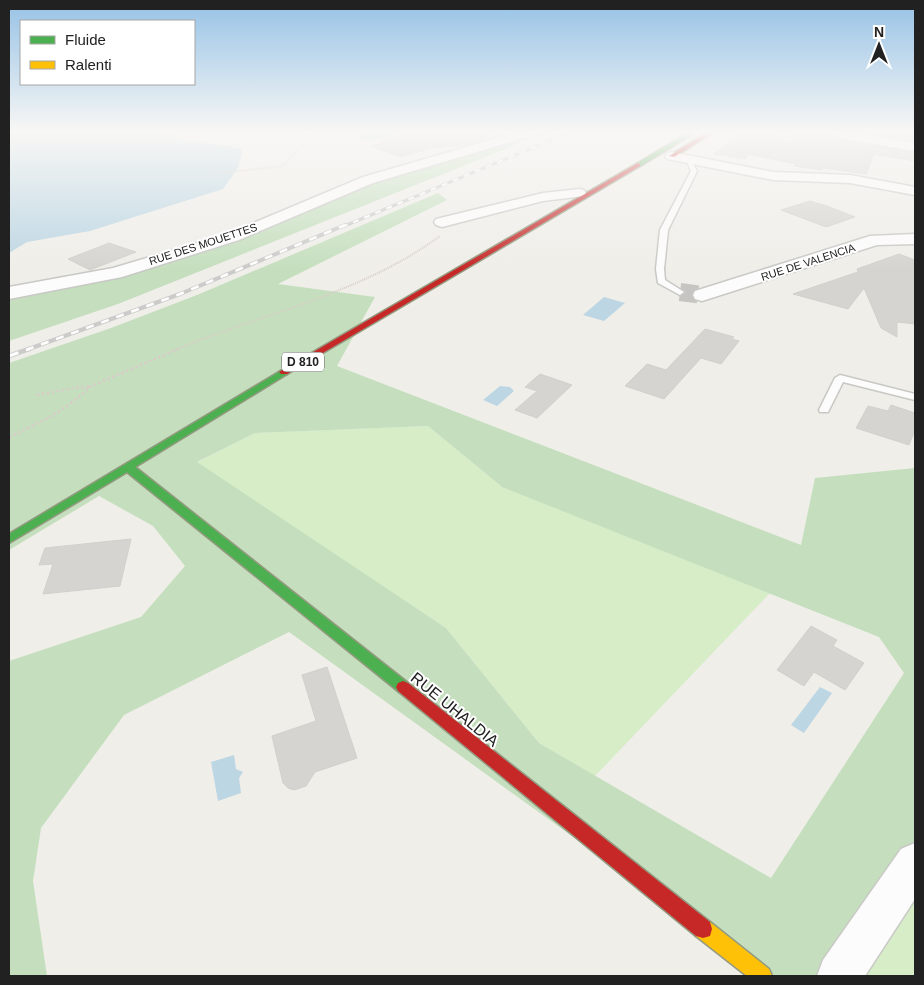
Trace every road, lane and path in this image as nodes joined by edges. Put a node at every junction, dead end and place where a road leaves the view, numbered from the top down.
1 (378, 177) edge
2 (599, 177) edge
3 (621, 177) edge
4 (628, 177) edge
5 (691, 177) edge
6 (792, 177) edge
7 (915, 191) edge
8 (579, 193) junction
9 (562, 208) junction
10 (466, 216) junction
11 (442, 222) dead end
12 (915, 239) edge
13 (479, 260) junction
14 (680, 292) tunnel mouth
15 (9, 293) edge
16 (702, 295) tunnel mouth
17 (90, 387) junction
18 (37, 395) dead end
19 (915, 398) edge
20 (824, 410) dead end
21 (9, 437) edge
22 (128, 467) junction
23 (9, 540) edge
24 (915, 863) edge
25 (762, 976) edge
26 (839, 976) edge

1 - 15 street, RUE DES MOUETTES
2 - 8 main road
3 - 9 main road, D 810
4 - 13 main road
5 - 14 lane
6 - 7 street
8 - 9 main road
8 - 10 street
9 - 13 main road, D 810
10 - 11 street
10 - 17 path
12 - 16 street, RUE DE VALENCIA
13 - 22 main road, D 810
17 - 18 path
17 - 21 path
19 - 20 lane
22 - 23 main road, D 810
22 - 25 main road, RUE UHALDIA
24 - 26 street

